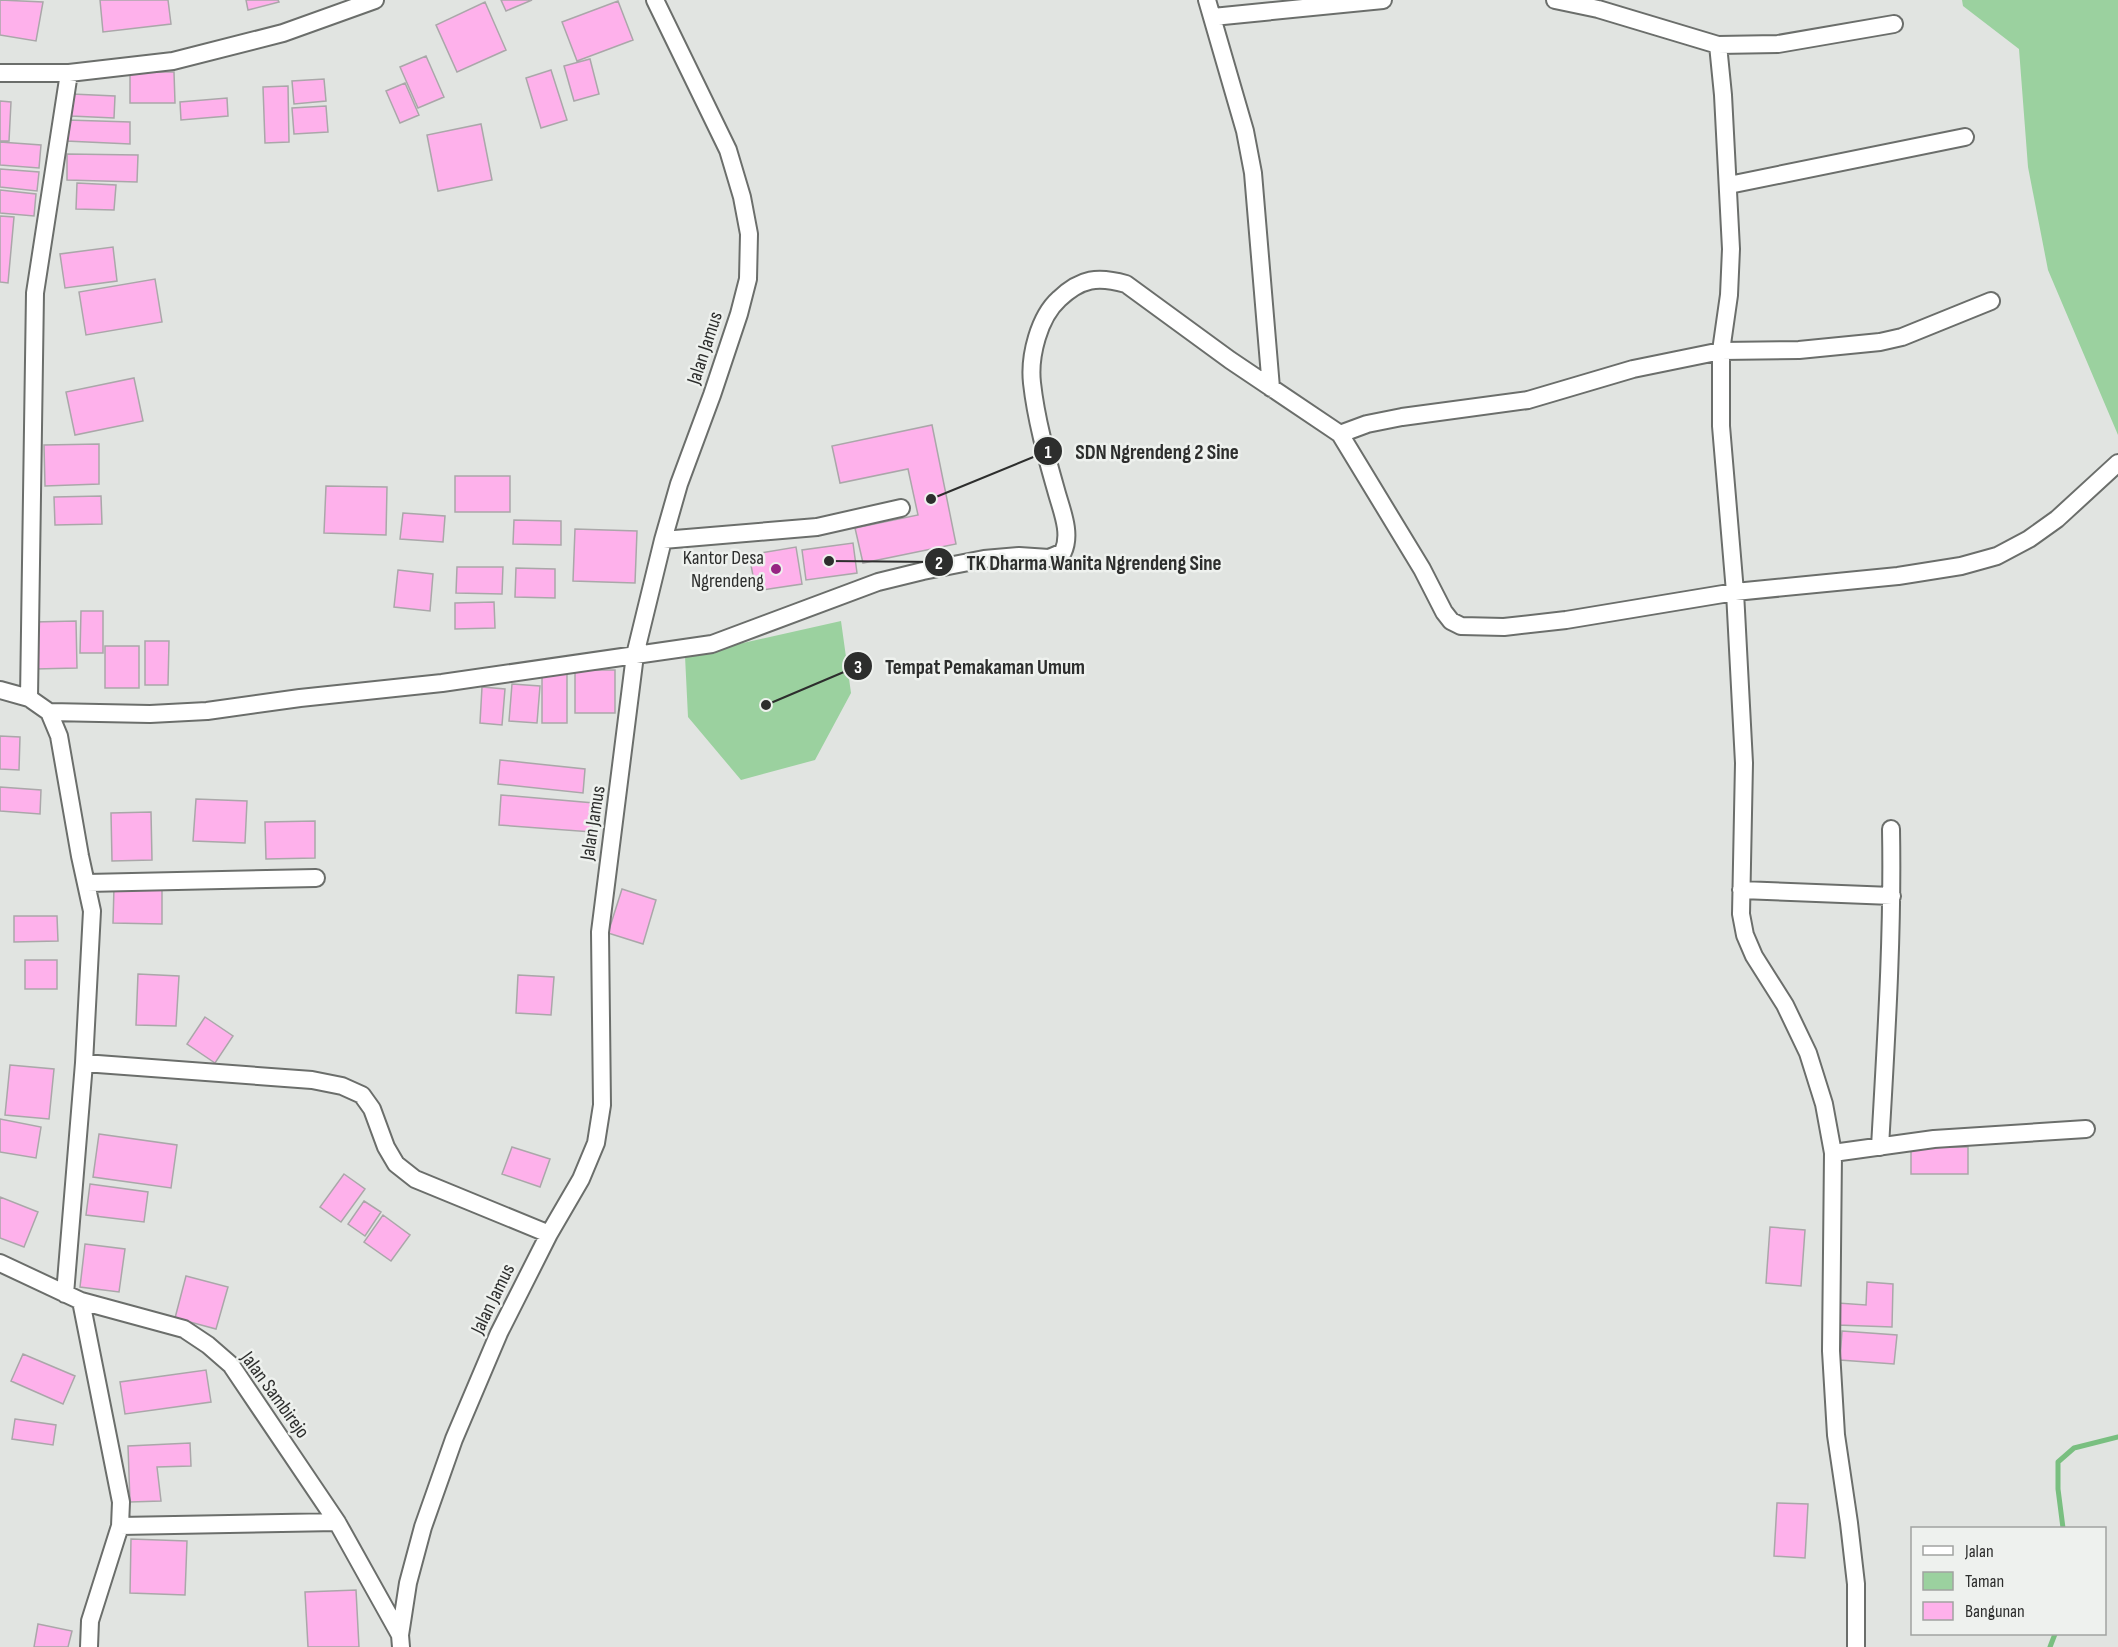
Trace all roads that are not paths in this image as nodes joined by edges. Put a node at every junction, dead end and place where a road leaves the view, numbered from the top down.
1 (375, 0) edge
2 (655, 0) edge
3 (1207, 0) edge
4 (1383, 0) edge
5 (1555, 0) edge
6 (1213, 17) junction
7 (1894, 24) dead end
8 (1718, 45) junction
9 (0, 73) edge
10 (69, 73) junction
11 (1965, 137) dead end
12 (1729, 185) junction
13 (1991, 301) dead end
14 (1721, 351) junction
15 (1271, 388) junction
16 (1340, 434) junction
17 (2118, 463) edge
18 (901, 508) dead end
19 (663, 540) junction
20 (1735, 592) junction
21 (635, 655) junction
22 (0, 690) edge
23 (29, 698) junction
24 (49, 712) junction
25 (1891, 829) dead end
26 (316, 878) dead end
27 (87, 883) junction
28 (1741, 890) junction
29 (1892, 897) junction
30 (84, 1063) junction
31 (2086, 1129) dead end
32 (1880, 1147) junction
33 (1833, 1153) junction
34 (549, 1234) junction
35 (0, 1263) edge
36 (65, 1294) junction
37 (81, 1301) junction
38 (337, 1522) junction
39 (120, 1526) junction
40 (400, 1641) edge
41 (89, 1647) edge
42 (1856, 1647) edge

1 - 10 street
2 - 19 street, Jalan Jamus
3 - 6 street
4 - 6 street
5 - 8 street
6 - 15 street
7 - 8 street
8 - 12 street
9 - 10 street
10 - 23 street
11 - 12 street
12 - 14 street
13 - 14 street
14 - 16 street
14 - 20 street
15 - 16 street
15 - 21 street
16 - 20 street
17 - 20 street
18 - 19 street
19 - 21 street, Jalan Jamus
20 - 28 street
21 - 24 street
21 - 34 street, Jalan Jamus
22 - 23 street
23 - 24 street
24 - 27 street
25 - 29 street
26 - 27 street
27 - 30 street
28 - 29 street
28 - 33 street
29 - 32 street
30 - 34 street
30 - 36 street
31 - 32 street
32 - 33 street
33 - 42 street
34 - 40 street, Jalan Jamus
35 - 36 street, Jalan Sambirejo
36 - 37 street, Jalan Sambirejo
37 - 38 street, Jalan Sambirejo
37 - 39 street
38 - 39 street
38 - 40 street, Jalan Sambirejo
39 - 41 street

